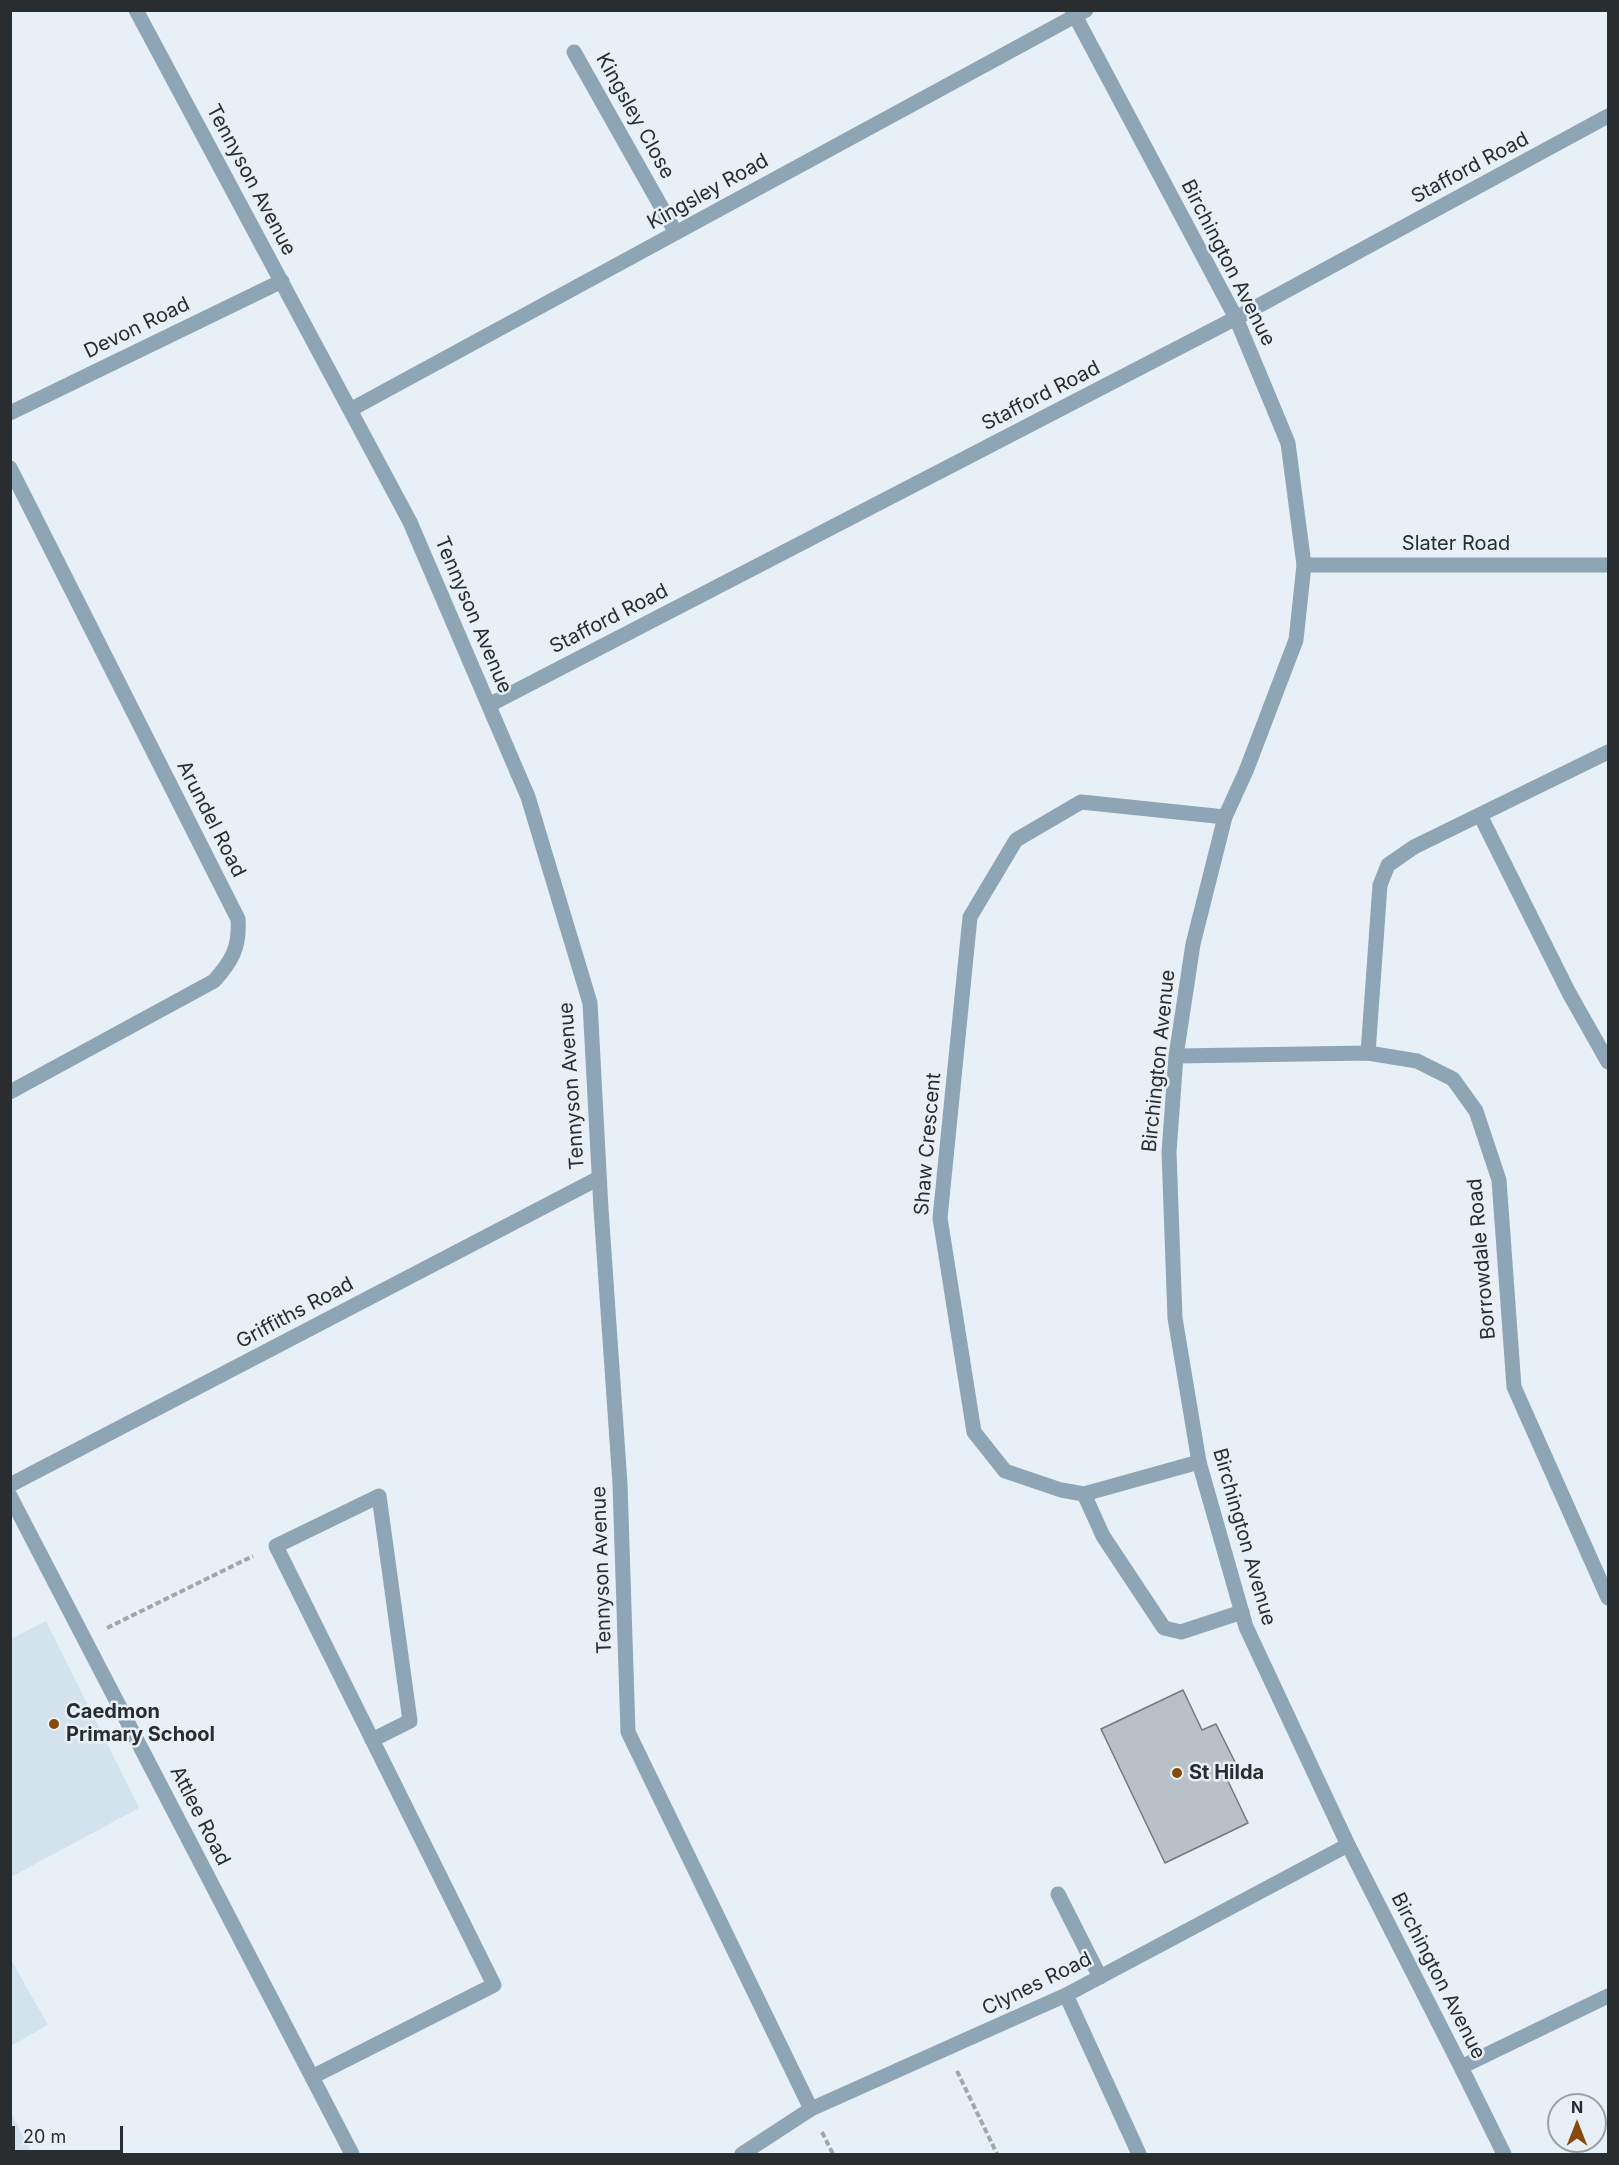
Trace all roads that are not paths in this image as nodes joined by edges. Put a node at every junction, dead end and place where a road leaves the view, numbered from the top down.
1 (136, 10) edge
2 (1077, 12) edge
3 (574, 52) dead end
4 (1608, 116) edge
5 (676, 233) junction
6 (282, 281) junction
7 (1236, 318) junction
8 (350, 410) junction
9 (10, 413) edge
10 (10, 468) edge
11 (1304, 565) junction
12 (1608, 565) edge
13 (489, 705) junction
14 (1608, 752) edge
15 (1480, 815) junction
16 (1225, 817) junction
17 (1368, 1053) junction
18 (1176, 1056) junction
19 (1608, 1062) edge
20 (10, 1092) edge
21 (599, 1178) junction
22 (1199, 1462) junction
23 (10, 1485) edge
24 (1084, 1494) junction
25 (10, 1496) edge
26 (1608, 1598) edge
27 (1242, 1612) junction
28 (372, 1740) junction
29 (1348, 1845) junction
30 (1058, 1894) dead end
31 (1100, 1977) junction
32 (1066, 1995) junction
33 (1608, 1996) edge
34 (1461, 2067) junction
35 (312, 2078) junction
36 (811, 2109) junction
37 (352, 2154) edge
38 (742, 2154) edge
39 (1139, 2154) edge
40 (1503, 2154) edge

1 - 6 street, Tennyson Avenue
2 - 5 street, Kingsley Road
2 - 7 street, Birchington Avenue
3 - 5 street, Kingsley Close
4 - 7 street, Stafford Road
5 - 8 street, Kingsley Road
6 - 8 street, Tennyson Avenue
6 - 9 street, Devon Road
7 - 11 street, Birchington Avenue
7 - 13 street, Stafford Road
8 - 13 street, Tennyson Avenue
10 - 20 street, Arundel Road
11 - 12 street, Slater Road
11 - 16 street, Birchington Avenue
13 - 21 street, Tennyson Avenue
14 - 15 street
15 - 17 street
15 - 19 street
16 - 18 street, Birchington Avenue
16 - 24 street, Shaw Crescent
17 - 18 street, Borrowdale Road
17 - 26 street, Borrowdale Road
18 - 22 street, Birchington Avenue
21 - 23 street, Griffiths Road
21 - 36 street, Tennyson Avenue
22 - 24 street, Shaw Crescent
22 - 27 street, Birchington Avenue
24 - 27 street
25 - 35 street, Attlee Road
27 - 29 street, Birchington Avenue
28 - 28 street
28 - 35 street
29 - 31 street, Clynes Road
29 - 34 street, Birchington Avenue
30 - 31 street
31 - 32 street, Clynes Road
32 - 36 street, Clynes Road
32 - 39 street
33 - 34 street
34 - 40 street, Birchington Avenue
35 - 37 street, Attlee Road
36 - 38 street, Clynes Road

